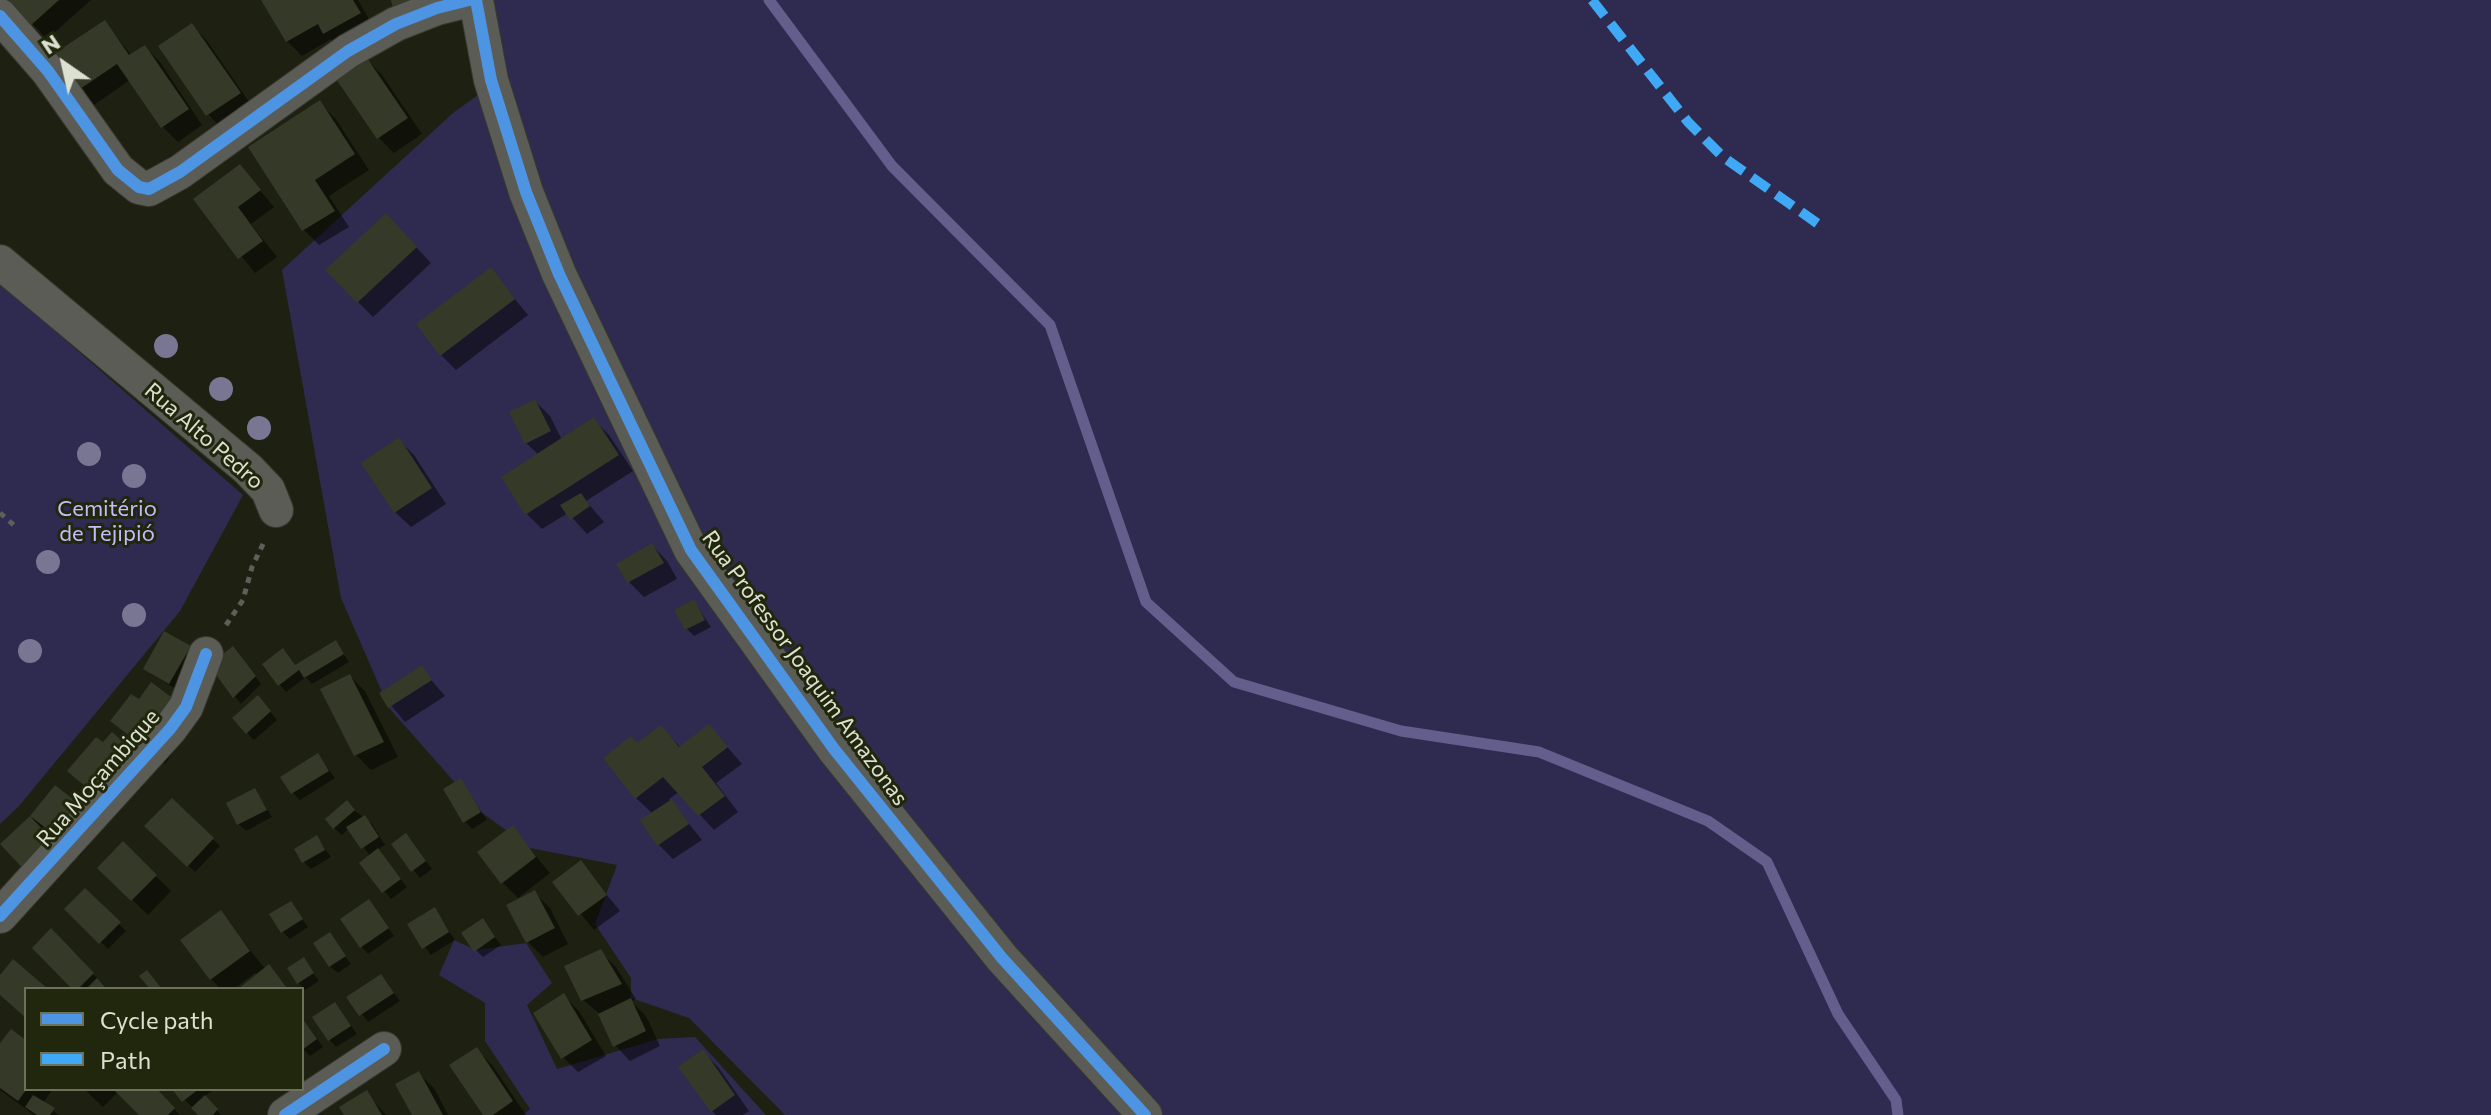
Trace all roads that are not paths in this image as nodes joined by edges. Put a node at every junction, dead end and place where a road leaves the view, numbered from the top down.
1 (469, 0) edge
2 (476, 0) edge
3 (0, 16) edge
4 (0, 262) edge
5 (276, 510) road end
6 (206, 654) road end
7 (0, 916) edge
8 (384, 1049) dead end
9 (285, 1115) edge
10 (1145, 1115) edge

1 - 3 street
2 - 10 street, Rua Professor Joaquim Amazonas
4 - 5 street, Rua Alto Pedro
6 - 7 street, Rua Moçambique
8 - 9 street

